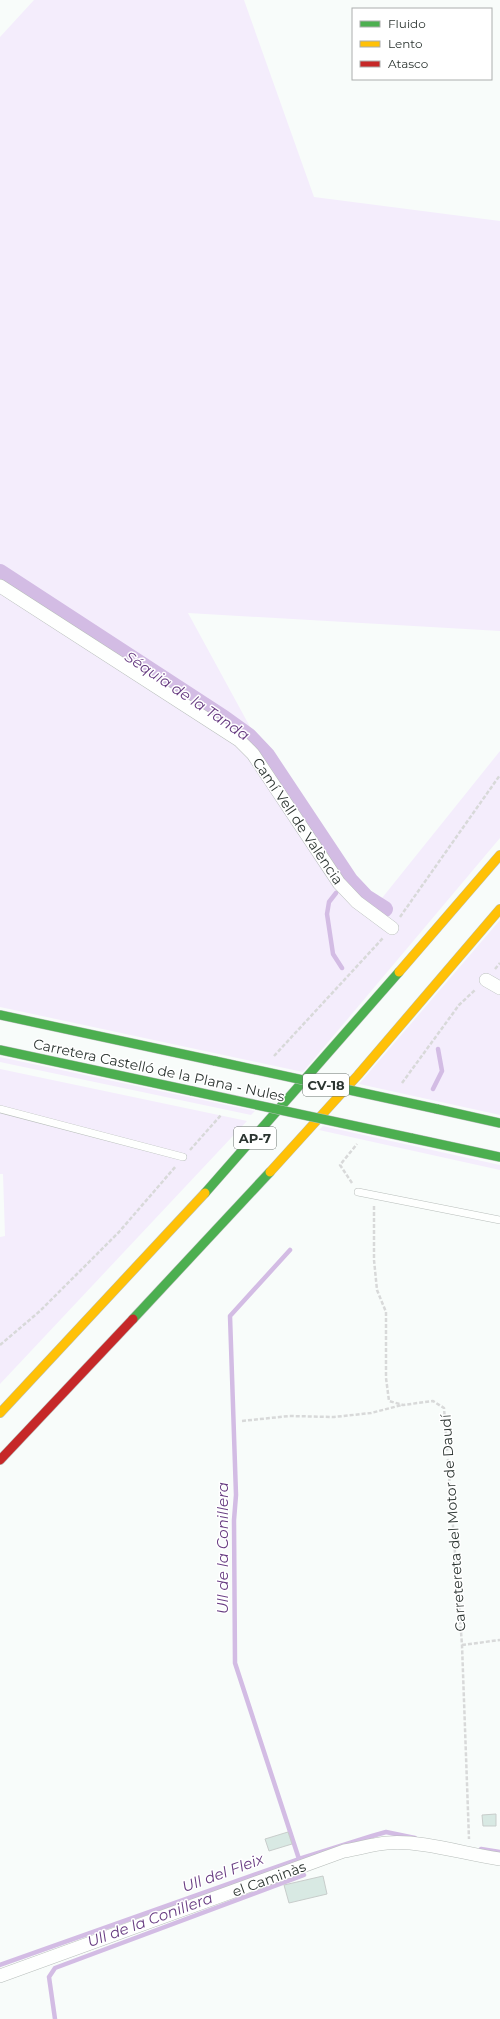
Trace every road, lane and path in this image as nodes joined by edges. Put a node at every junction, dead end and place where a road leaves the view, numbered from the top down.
1 (0, 586) edge
2 (500, 855) edge
3 (500, 909) edge
4 (392, 928) dead end
5 (486, 980) dead end
6 (500, 988) edge
7 (0, 1015) edge
8 (0, 1050) edge
9 (0, 1109) edge
10 (500, 1122) edge
11 (183, 1157) dead end
12 (500, 1157) edge
13 (358, 1192) dead end
14 (374, 1196) junction
15 (500, 1220) edge
16 (403, 1405) junction
17 (0, 1413) edge
18 (242, 1421) dead end
19 (0, 1460) edge
20 (500, 1640) edge
21 (462, 1645) junction
22 (470, 1855) junction
23 (500, 1859) edge
24 (0, 1976) edge

1 - 4 street, Camí Vell de València
2 - 17 main road, AP-7
3 - 19 main road, AP-7
5 - 6 street
7 - 10 main road, Carretera Castelló de la Plana - Nules / CV-18, bridge
8 - 12 main road, Carretera Castelló de la Plana - Nules / CV-18, bridge
9 - 11 lane
13 - 14 lane
14 - 15 lane
14 - 16 path
16 - 18 path
16 - 21 path, Carretereta del Motor de Daudí
20 - 21 path
21 - 22 path, Carretereta del Motor de Daudí
22 - 23 street, el Caminàs
22 - 24 street, el Caminàs

